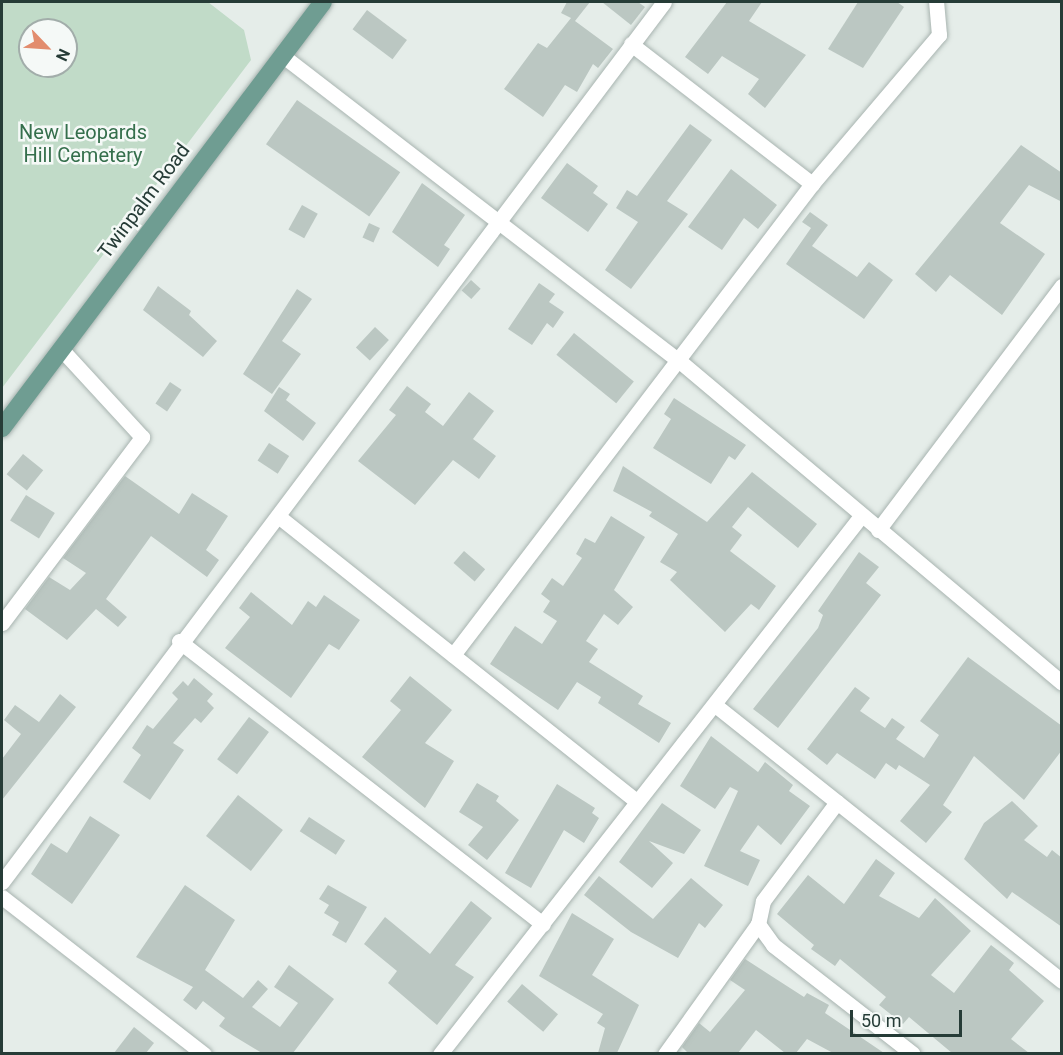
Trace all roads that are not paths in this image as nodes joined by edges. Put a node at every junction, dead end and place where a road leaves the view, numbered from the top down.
1 (322, 2) edge
2 (664, 2) edge
3 (936, 2) edge
4 (631, 44) junction
5 (284, 56) junction
6 (812, 184) junction
7 (497, 221) junction
8 (1062, 286) edge
9 (61, 349) junction
10 (677, 359) junction
11 (2, 428) edge
12 (278, 516) junction
13 (861, 516) junction
14 (878, 530) junction
15 (2, 623) edge
16 (179, 641) junction
17 (453, 655) junction
18 (1062, 683) edge
19 (715, 705) junction
20 (636, 801) junction
21 (837, 802) junction
22 (2, 882) edge
23 (2, 897) edge
24 (543, 924) junction
25 (758, 924) junction
26 (1062, 981) edge
27 (204, 1053) edge
28 (440, 1053) edge
29 (664, 1053) edge
30 (913, 1053) edge

1 - 5 main road, Twinpalm Road
2 - 4 street
3 - 6 street
4 - 6 street
4 - 7 street
5 - 7 street
5 - 9 main road, Twinpalm Road
6 - 10 street
7 - 10 street
7 - 12 street
8 - 14 street
9 - 11 main road, Twinpalm Road
9 - 15 street
10 - 13 street
10 - 17 street
12 - 16 street
12 - 17 street
13 - 14 street
13 - 19 street
14 - 18 street
16 - 22 street
16 - 24 street
17 - 20 street
19 - 20 street
19 - 21 street
20 - 24 street
21 - 25 street
21 - 26 street
23 - 27 street
24 - 28 street
25 - 29 street
25 - 30 street

